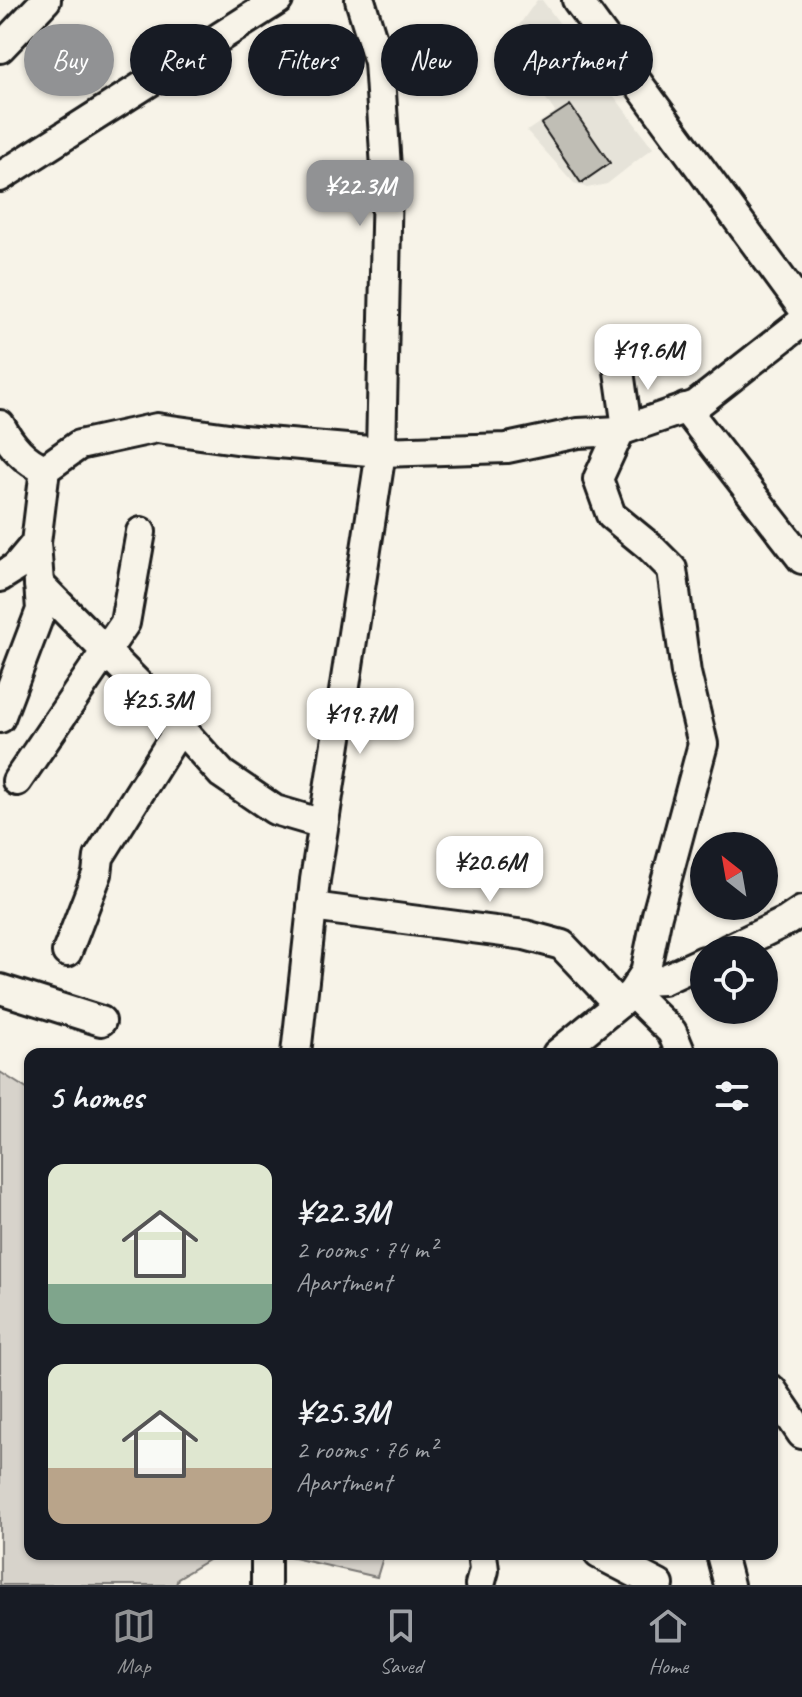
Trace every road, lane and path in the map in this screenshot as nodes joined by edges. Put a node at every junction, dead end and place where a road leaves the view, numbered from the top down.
1 (46, 0) edge
2 (278, 0) edge
3 (360, 0) edge
4 (577, 0) edge
5 (0, 48) edge
6 (0, 177) edge
7 (802, 307) edge
8 (802, 322) edge
9 (618, 364) dead end
10 (685, 408) junction
11 (0, 425) edge
12 (624, 429) junction
13 (381, 452) junction
14 (45, 469) junction
15 (141, 532) dead end
16 (36, 543) junction
17 (802, 559) edge
18 (0, 577) edge
19 (39, 584) junction
20 (105, 653) junction
21 (0, 718) edge
22 (180, 728) junction
23 (17, 781) dead end
24 (323, 824) junction
25 (312, 907) junction
26 (802, 911) edge
27 (756, 936) edge
28 (67, 952) dead end
29 (690, 967) edge
30 (0, 989) edge
31 (630, 993) junction
32 (101, 1021) dead end
33 (297, 1048) edge
34 (564, 1048) edge
35 (679, 1048) edge
36 (266, 1560) edge
37 (483, 1560) edge
38 (611, 1560) edge
39 (723, 1560) edge
40 (266, 1585) edge
41 (480, 1585) edge
42 (659, 1585) edge
43 (729, 1585) edge

1 - 5 street
2 - 6 street
3 - 13 street
4 - 7 street
8 - 10 street
9 - 12 street
10 - 12 street
10 - 17 street
11 - 14 street
12 - 13 street
12 - 31 street
13 - 14 street
13 - 24 street
14 - 16 street
15 - 20 street
16 - 18 street
16 - 19 street
19 - 20 street
19 - 21 street
20 - 22 street
20 - 23 street
22 - 24 street
22 - 28 street
24 - 25 street
25 - 31 street
25 - 33 street
26 - 27 street
29 - 31 street
30 - 32 street
31 - 34 street
31 - 35 street
36 - 40 street
37 - 41 street
38 - 42 street
39 - 43 street

